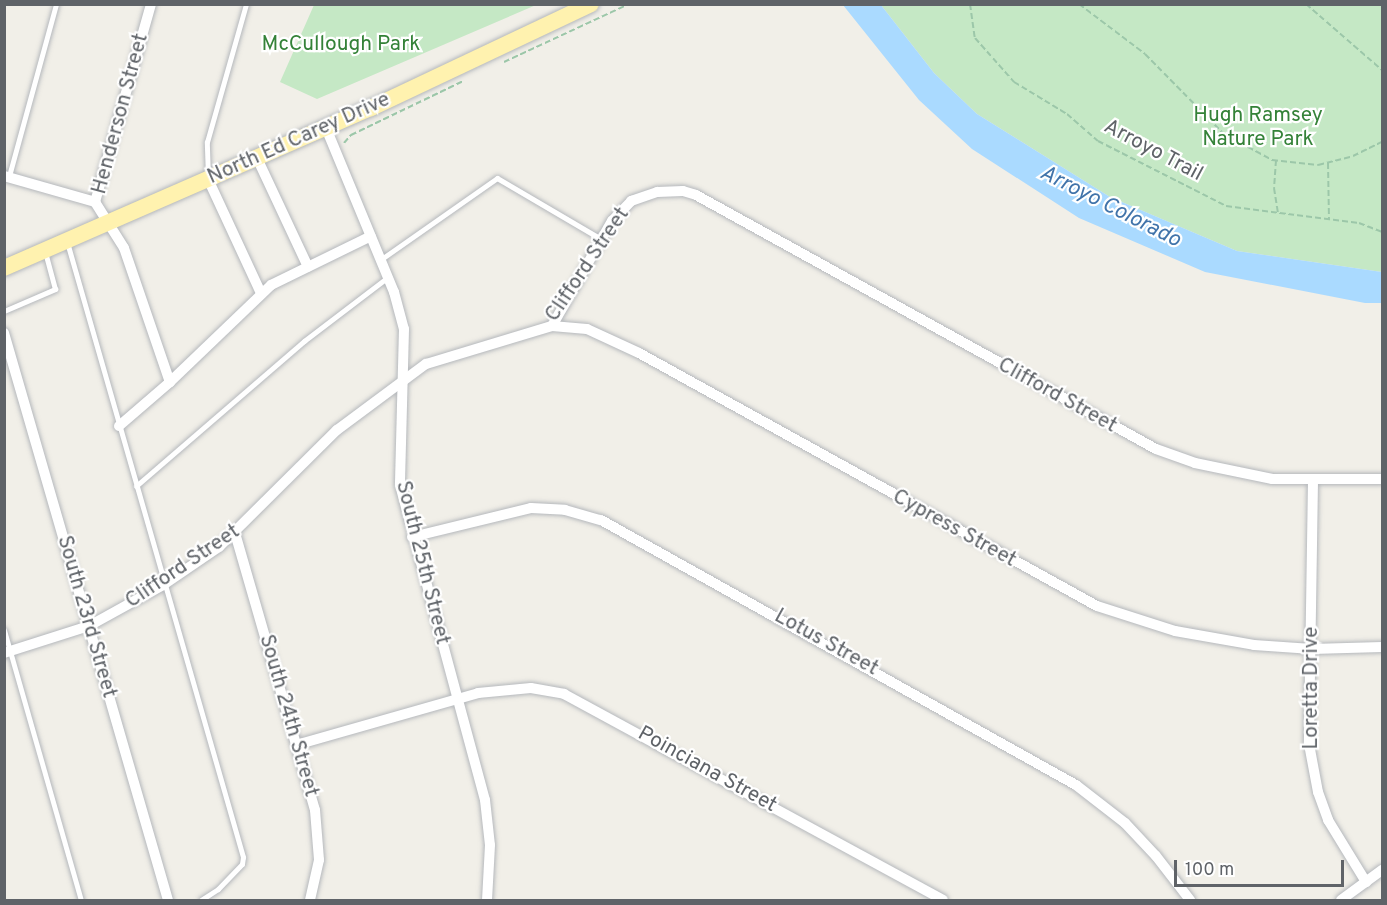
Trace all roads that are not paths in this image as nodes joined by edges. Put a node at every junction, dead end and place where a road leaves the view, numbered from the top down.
1 (56, 4) edge
2 (151, 4) edge
3 (246, 4) edge
4 (591, 4) edge
5 (326, 128) junction
6 (257, 158) junction
7 (7, 176) edge
8 (208, 179) junction
9 (96, 202) junction
10 (110, 221) junction
11 (370, 236) junction
12 (601, 239) junction
13 (66, 240) junction
14 (45, 250) junction
15 (380, 260) junction
16 (308, 267) junction
17 (4, 268) edge
18 (388, 277) junction
19 (261, 293) junction
20 (4, 311) edge
21 (552, 326) junction
22 (4, 333) edge
23 (405, 379) junction
24 (170, 382) junction
25 (119, 426) junction
26 (1383, 479) edge
27 (1313, 482) junction
28 (136, 486) junction
29 (234, 533) junction
30 (411, 537) junction
31 (163, 585) junction
32 (89, 626) junction
33 (4, 630) edge
34 (1383, 646) edge
35 (1312, 649) junction
36 (8, 652) edge
37 (458, 699) junction
38 (296, 745) junction
39 (1383, 870) edge
40 (1366, 882) junction
41 (81, 900) edge
42 (168, 900) edge
43 (201, 900) edge
44 (310, 900) edge
45 (487, 900) edge
46 (943, 900) edge
47 (1190, 900) edge
48 (1341, 900) edge

1 - 7 lane
2 - 9 street, Henderson Street
3 - 8 lane
4 - 5 main road, North Ed Carey Drive
5 - 6 main road, North Ed Carey Drive
5 - 11 street, South 25th Street
6 - 8 main road, North Ed Carey Drive
6 - 16 street
7 - 9 street
8 - 10 main road, North Ed Carey Drive
8 - 19 street
9 - 10 street, Henderson Street
10 - 13 main road, North Ed Carey Drive
10 - 24 street, Henderson Street
11 - 15 street, South 25th Street
11 - 16 street
12 - 15 lane
12 - 21 street, Clifford Street
12 - 27 street, Clifford Street
13 - 14 main road, North Ed Carey Drive
13 - 25 lane
14 - 17 main road, North Ed Carey Drive
14 - 20 lane
15 - 18 street, South 25th Street
16 - 19 street
18 - 23 street, South 25th Street
18 - 28 lane
19 - 24 street
21 - 23 street, Clifford Street
21 - 35 street, Cypress Street
22 - 32 street, South 23rd Street
23 - 29 street, Clifford Street
23 - 30 street, South 25th Street
24 - 25 street
25 - 28 lane
26 - 27 street, Clifford Street
27 - 35 street, Loretta Drive
28 - 31 lane
29 - 31 street, Clifford Street
29 - 38 street, South 24th Street
30 - 37 street, South 25th Street
30 - 47 street, Lotus Street
31 - 32 street, Clifford Street
31 - 43 lane
32 - 36 street, Clifford Street
32 - 42 street, South 23rd Street
33 - 36 lane
34 - 35 street, Cypress Street
35 - 40 street, Loretta Drive
36 - 41 lane
37 - 38 street, Poinciana Street
37 - 45 street, South 25th Street
37 - 46 street, Poinciana Street
38 - 44 street, South 24th Street
39 - 40 street
40 - 48 street

